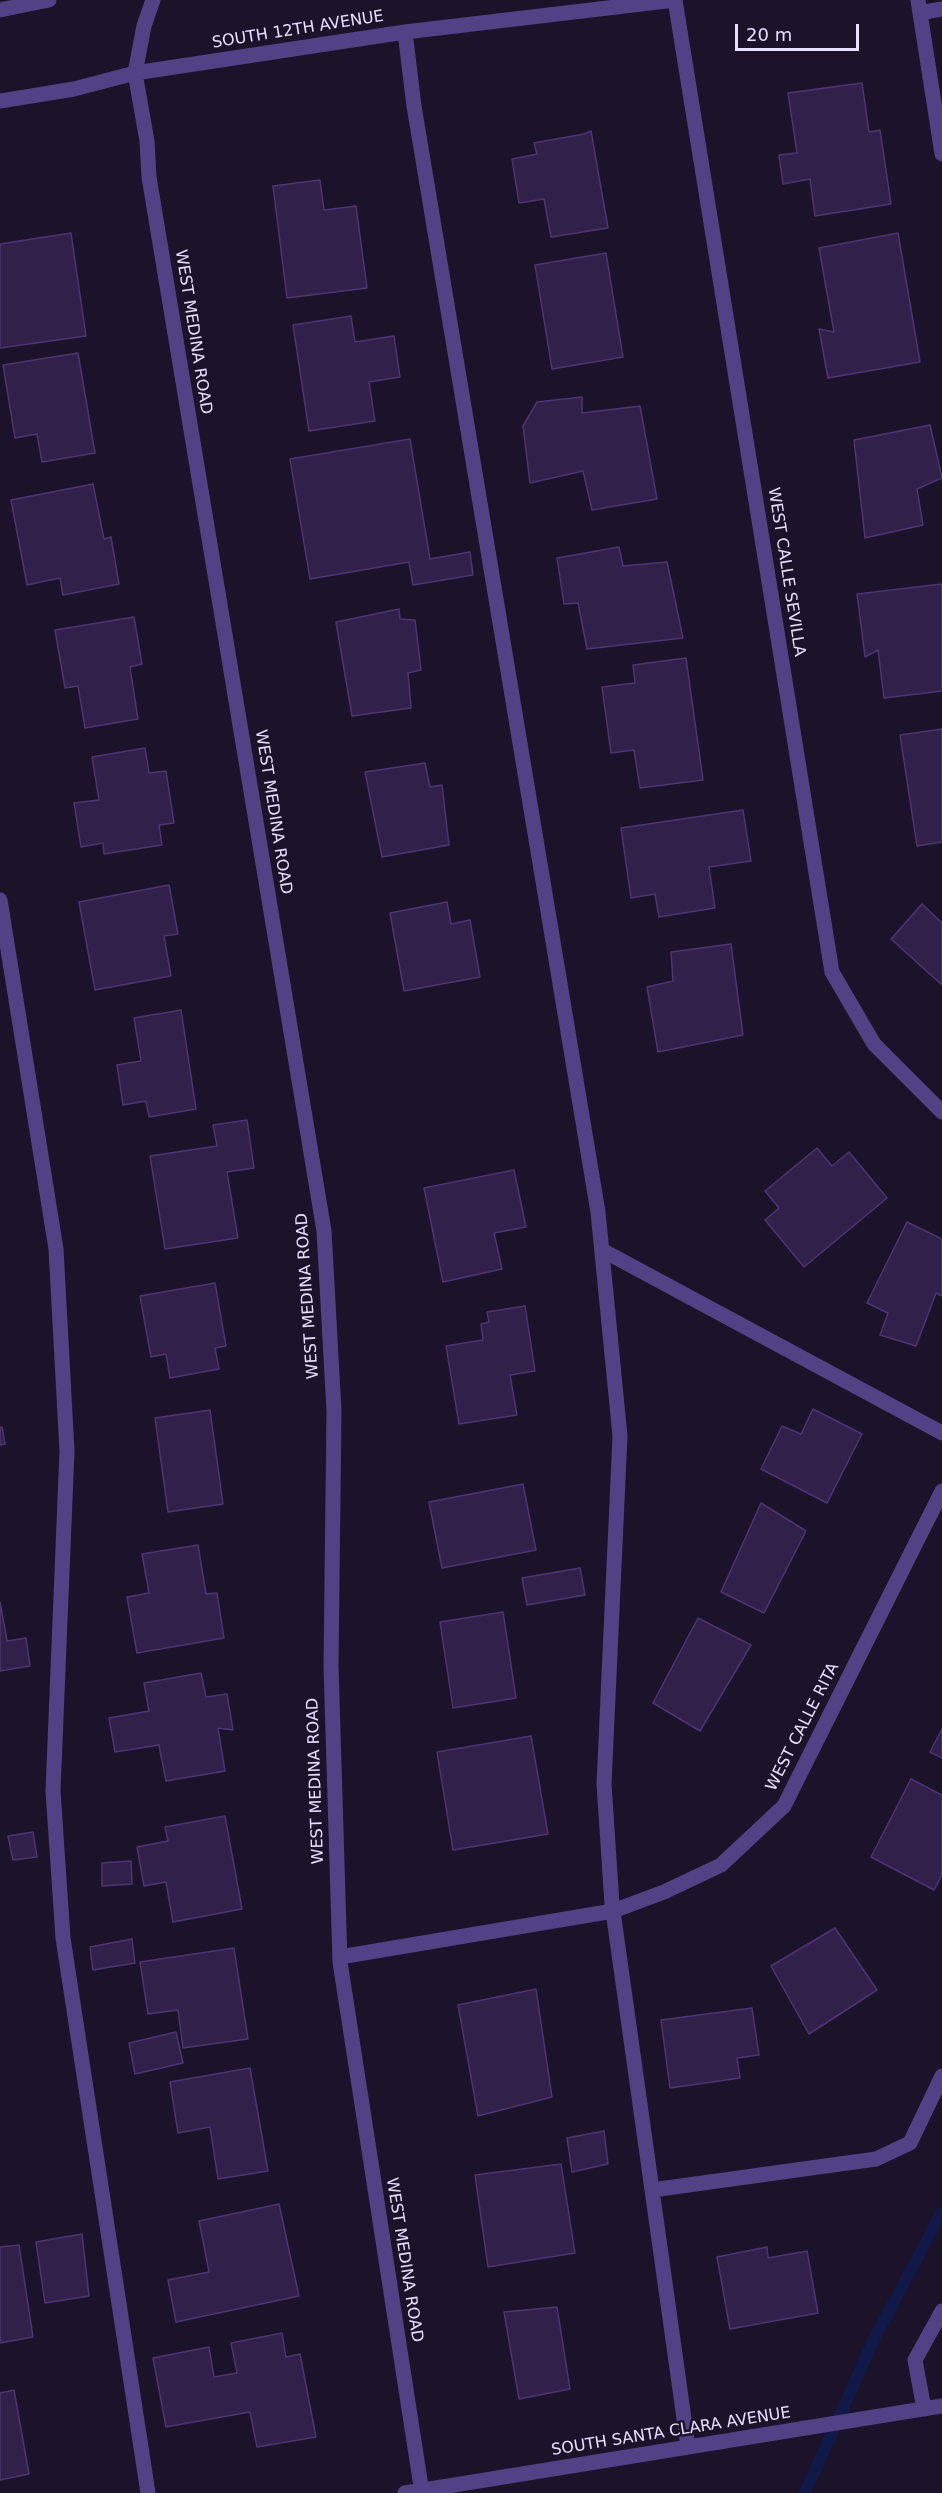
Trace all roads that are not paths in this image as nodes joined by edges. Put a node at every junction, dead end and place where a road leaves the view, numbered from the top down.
1 (49, 0) edge
2 (153, 0) edge
3 (675, 0) edge
4 (919, 7) edge
5 (942, 9) edge
6 (0, 10) edge
7 (405, 32) junction
8 (135, 73) junction
9 (0, 101) edge
10 (942, 154) edge
11 (0, 900) edge
12 (942, 1112) edge
13 (602, 1250) junction
14 (942, 1433) edge
15 (942, 1491) edge
16 (613, 1911) junction
17 (340, 1957) junction
18 (942, 2076) edge
19 (652, 2190) junction
20 (942, 2311) edge
21 (942, 2406) edge
22 (924, 2409) junction
23 (688, 2447) junction
24 (422, 2492) edge
25 (148, 2493) edge
26 (405, 2493) edge

1 - 6 street
2 - 8 street, WEST MEDINA ROAD
3 - 7 street, SOUTH 12TH AVENUE
3 - 12 street, WEST CALLE SEVILLA
4 - 5 street
4 - 10 street
7 - 8 street, SOUTH 12TH AVENUE
7 - 13 street
8 - 9 street, SOUTH 12TH AVENUE
8 - 17 street, WEST MEDINA ROAD
11 - 25 street
13 - 14 street
13 - 16 street
15 - 16 street, WEST CALLE RITA
16 - 17 street, WEST CALLE RITA
16 - 19 street
17 - 24 street, WEST MEDINA ROAD
18 - 19 street
19 - 23 street
20 - 22 street
21 - 22 street, SOUTH SANTA CLARA AVENUE
22 - 23 street, SOUTH SANTA CLARA AVENUE
23 - 24 street, SOUTH SANTA CLARA AVENUE
24 - 26 street, SOUTH SANTA CLARA AVENUE

